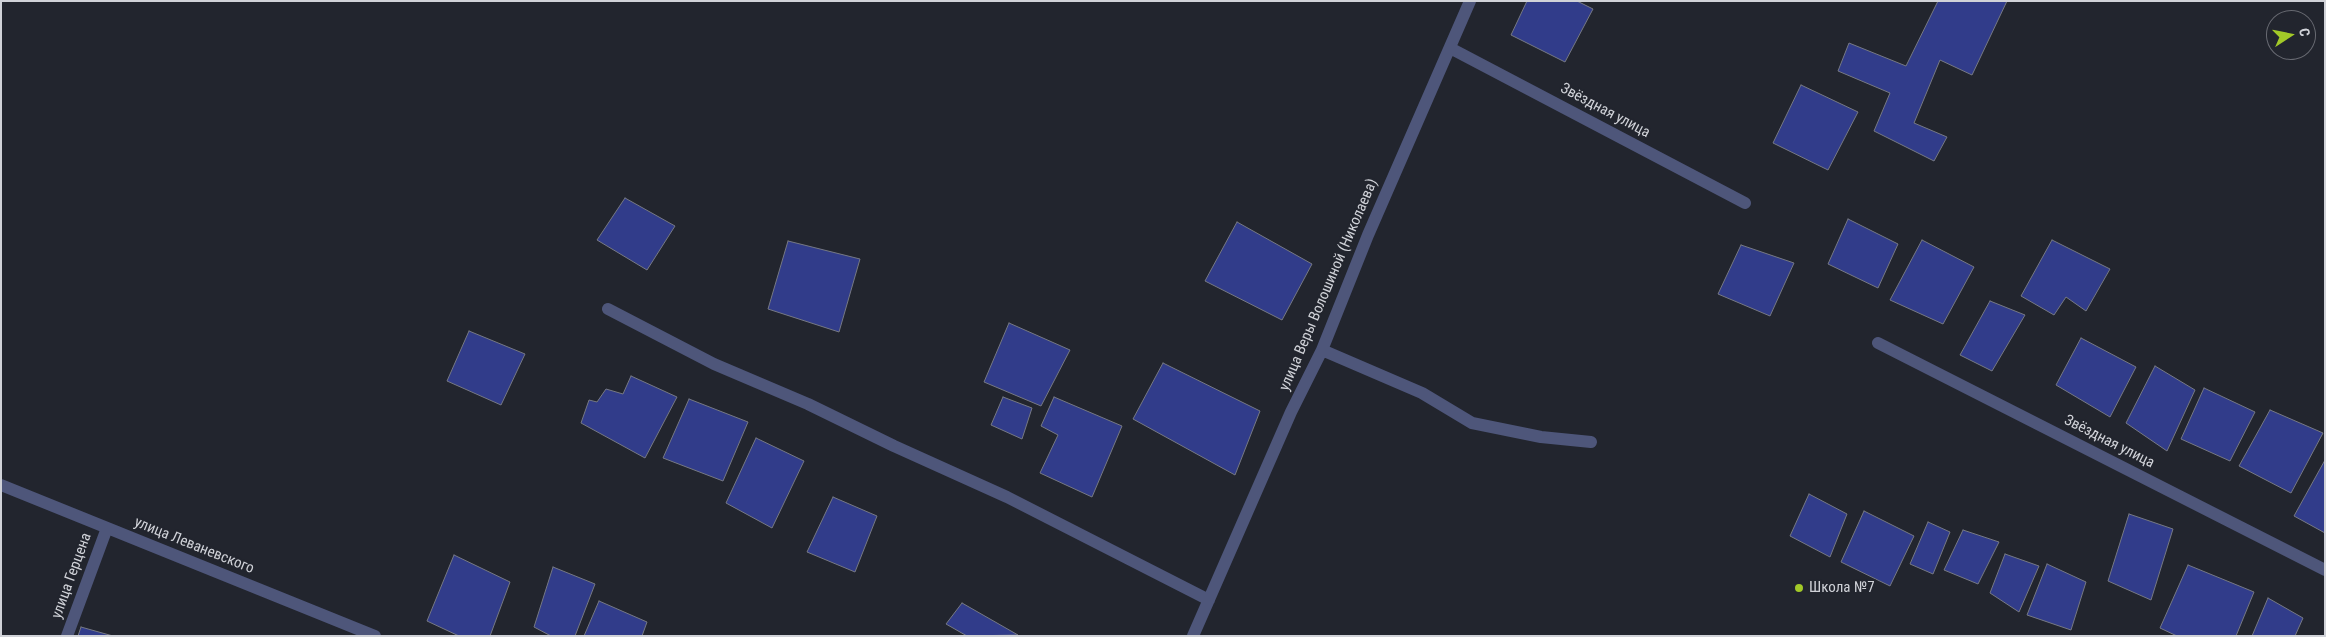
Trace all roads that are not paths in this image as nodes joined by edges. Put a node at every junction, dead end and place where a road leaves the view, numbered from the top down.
1 (1470, 1) edge
2 (1450, 48) junction
3 (1745, 202) dead end
4 (608, 309) dead end
5 (1878, 343) dead end
6 (1322, 350) junction
7 (1591, 442) dead end
8 (1, 485) edge
9 (107, 528) junction
10 (2325, 570) edge
11 (1209, 600) junction
12 (67, 636) edge
13 (375, 636) edge
14 (1193, 636) edge

1 - 2 street, улица Веры Волошиной (Николаева)
2 - 3 street, Звёздная улица
2 - 6 street, улица Веры Волошиной (Николаева)
4 - 11 street
5 - 10 street, Звёздная улица
6 - 7 street
6 - 11 street, улица Веры Волошиной (Николаева)
8 - 9 street, улица Леваневского
9 - 12 street, улица Герцена
9 - 13 street, улица Леваневского
11 - 14 street, улица Веры Волошиной (Николаева)

